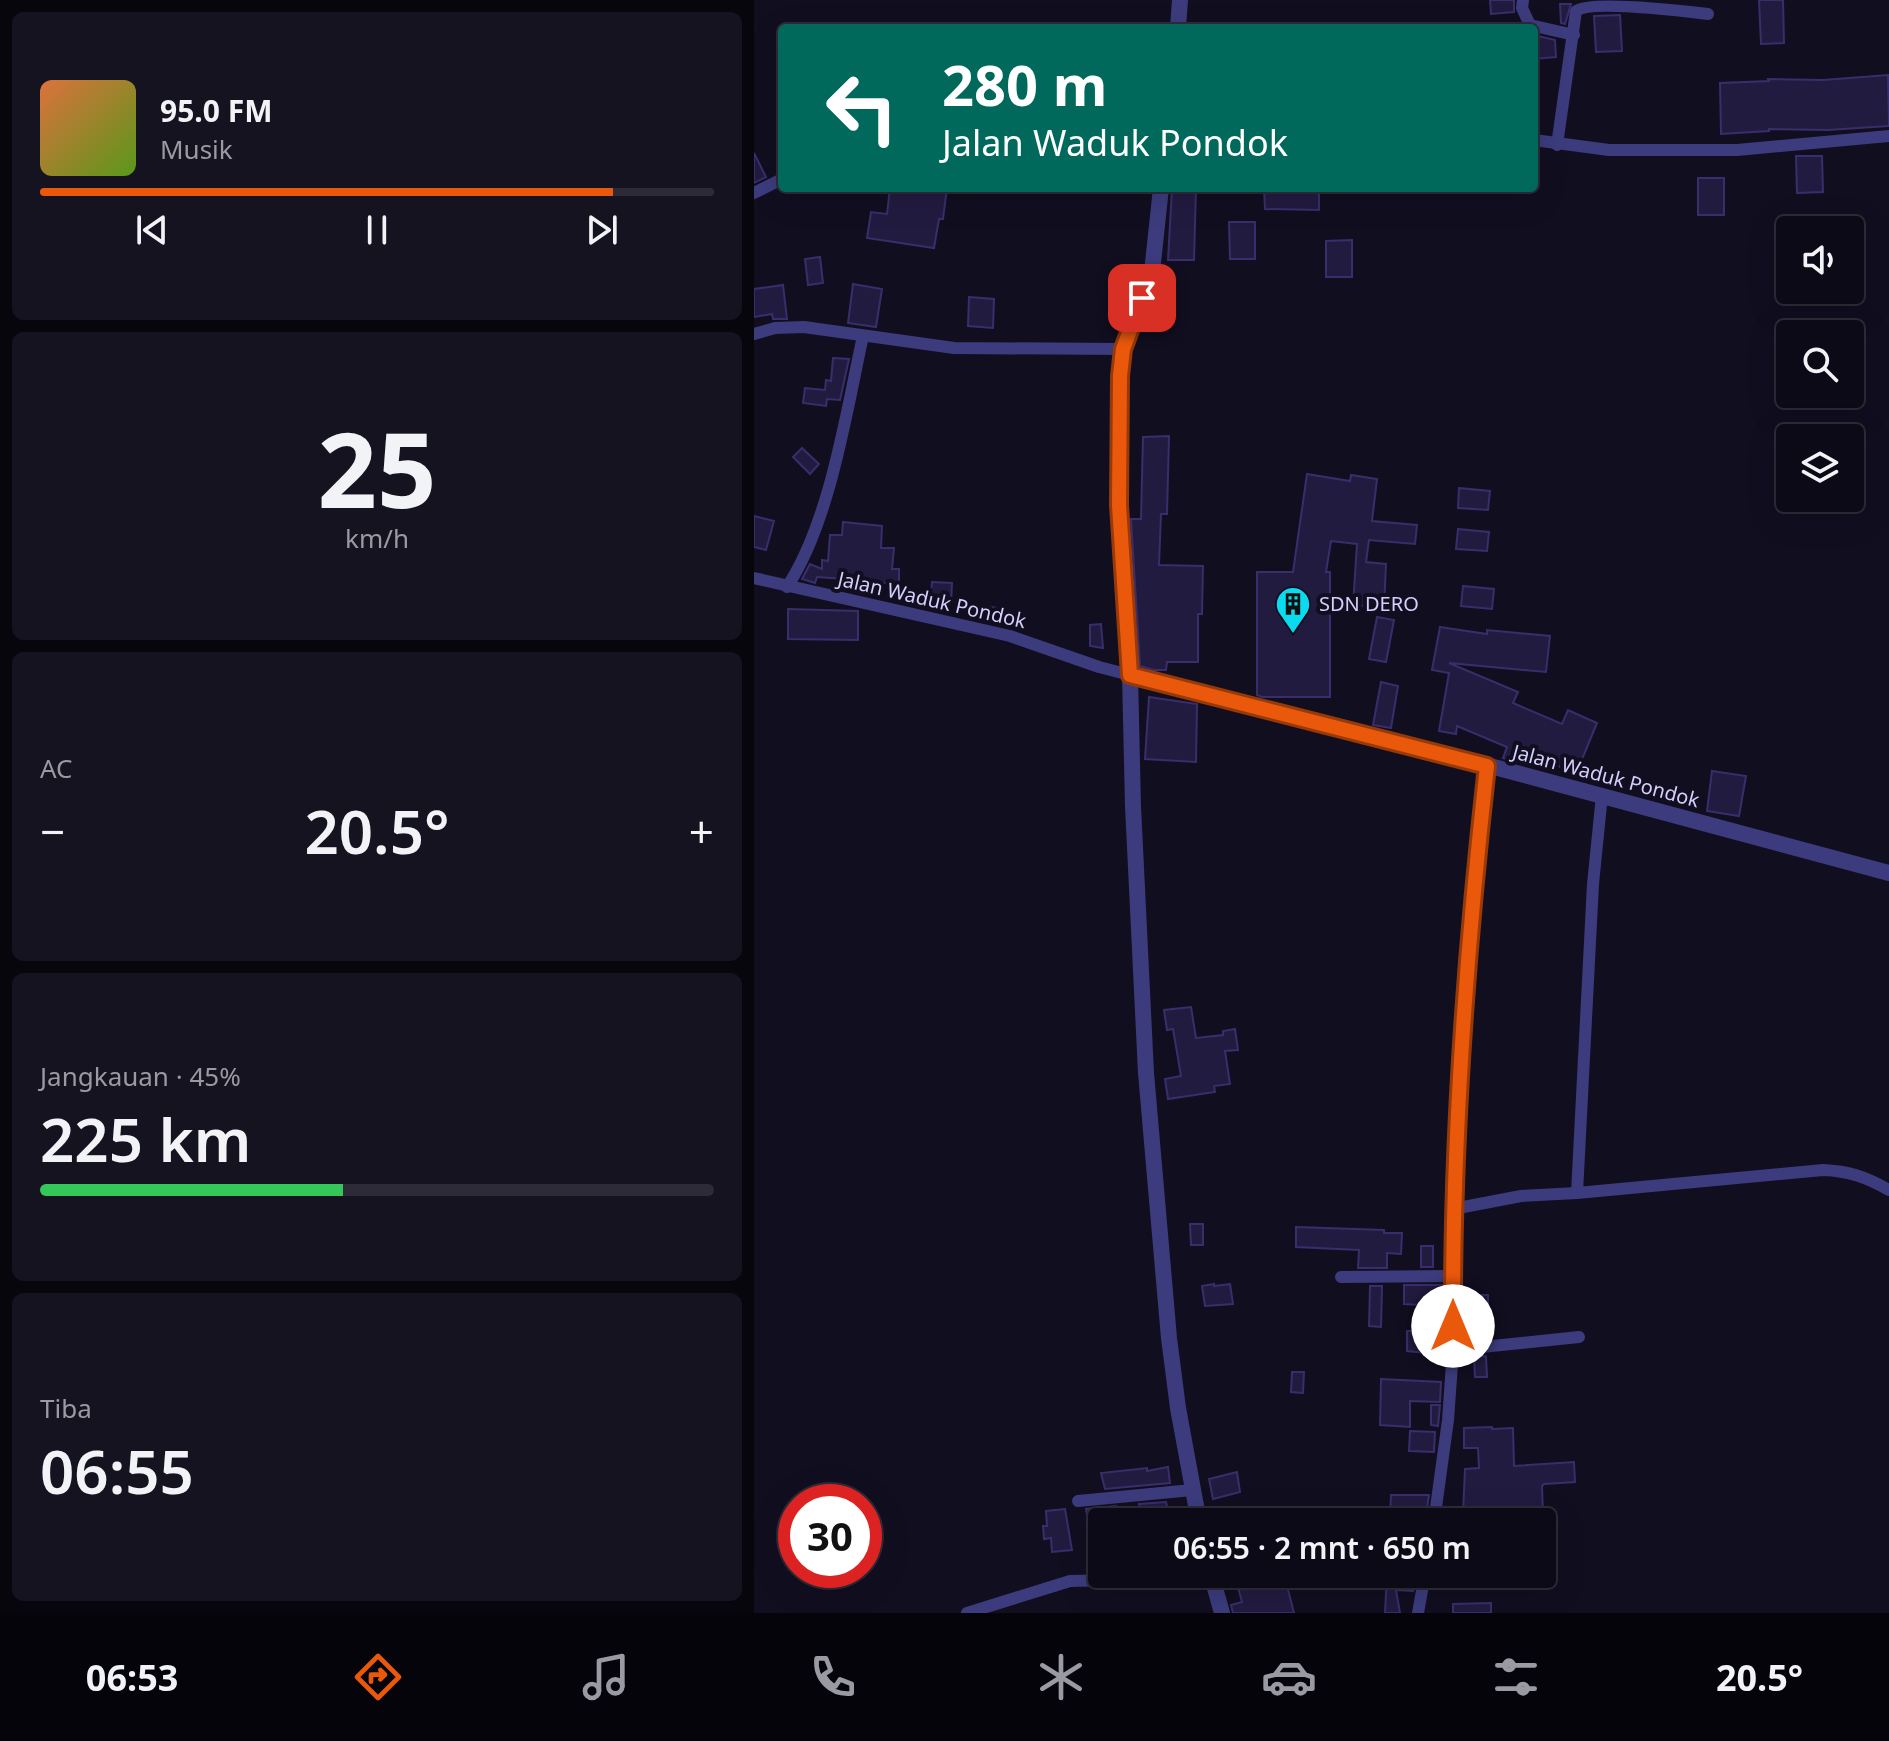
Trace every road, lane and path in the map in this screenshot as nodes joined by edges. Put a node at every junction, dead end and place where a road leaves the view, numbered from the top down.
1 (1180, 0) edge
2 (1523, 0) edge
3 (1708, 14) dead end
4 (1178, 24) edge
5 (1529, 24) edge
6 (1538, 27) edge
7 (1574, 35) junction
8 (1889, 136) edge
9 (1538, 141) edge
10 (1557, 145) junction
11 (778, 181) edge
12 (1161, 192) edge
13 (754, 193) edge
14 (754, 334) edge
15 (863, 336) junction
16 (1123, 349) junction
17 (754, 578) edge
18 (787, 587) junction
19 (1130, 675) junction
20 (1487, 766) junction
21 (1602, 795) junction
22 (1889, 873) edge
23 (1889, 1190) edge
24 (1577, 1193) junction
25 (1453, 1209) junction
26 (1453, 1276) junction
27 (1341, 1277) dead end
28 (1579, 1337) dead end
29 (1453, 1350) junction
30 (1192, 1490) junction
31 (1078, 1501) dead end
32 (1196, 1508) edge
33 (1436, 1508) edge
34 (1088, 1580) edge
35 (1215, 1588) edge
36 (1422, 1588) edge
37 (967, 1613) edge
38 (1222, 1613) edge
39 (1418, 1613) edge

1 - 4 street
2 - 5 street
3 - 7 street
6 - 7 street
7 - 10 street
8 - 10 street
9 - 10 street
11 - 13 street
12 - 16 street
14 - 15 street
15 - 16 street
15 - 18 street
16 - 19 street
17 - 18 street, Jalan Waduk Pondok
18 - 19 street, Jalan Waduk Pondok
19 - 20 street, Jalan Waduk Pondok
19 - 30 street
20 - 21 street, Jalan Waduk Pondok
20 - 25 street
21 - 22 street, Jalan Waduk Pondok
21 - 24 street
23 - 24 street
24 - 25 street
25 - 26 street
26 - 27 street
26 - 29 street
28 - 29 street
29 - 33 street
30 - 31 street
30 - 32 street
34 - 37 street
35 - 38 street
36 - 39 street

